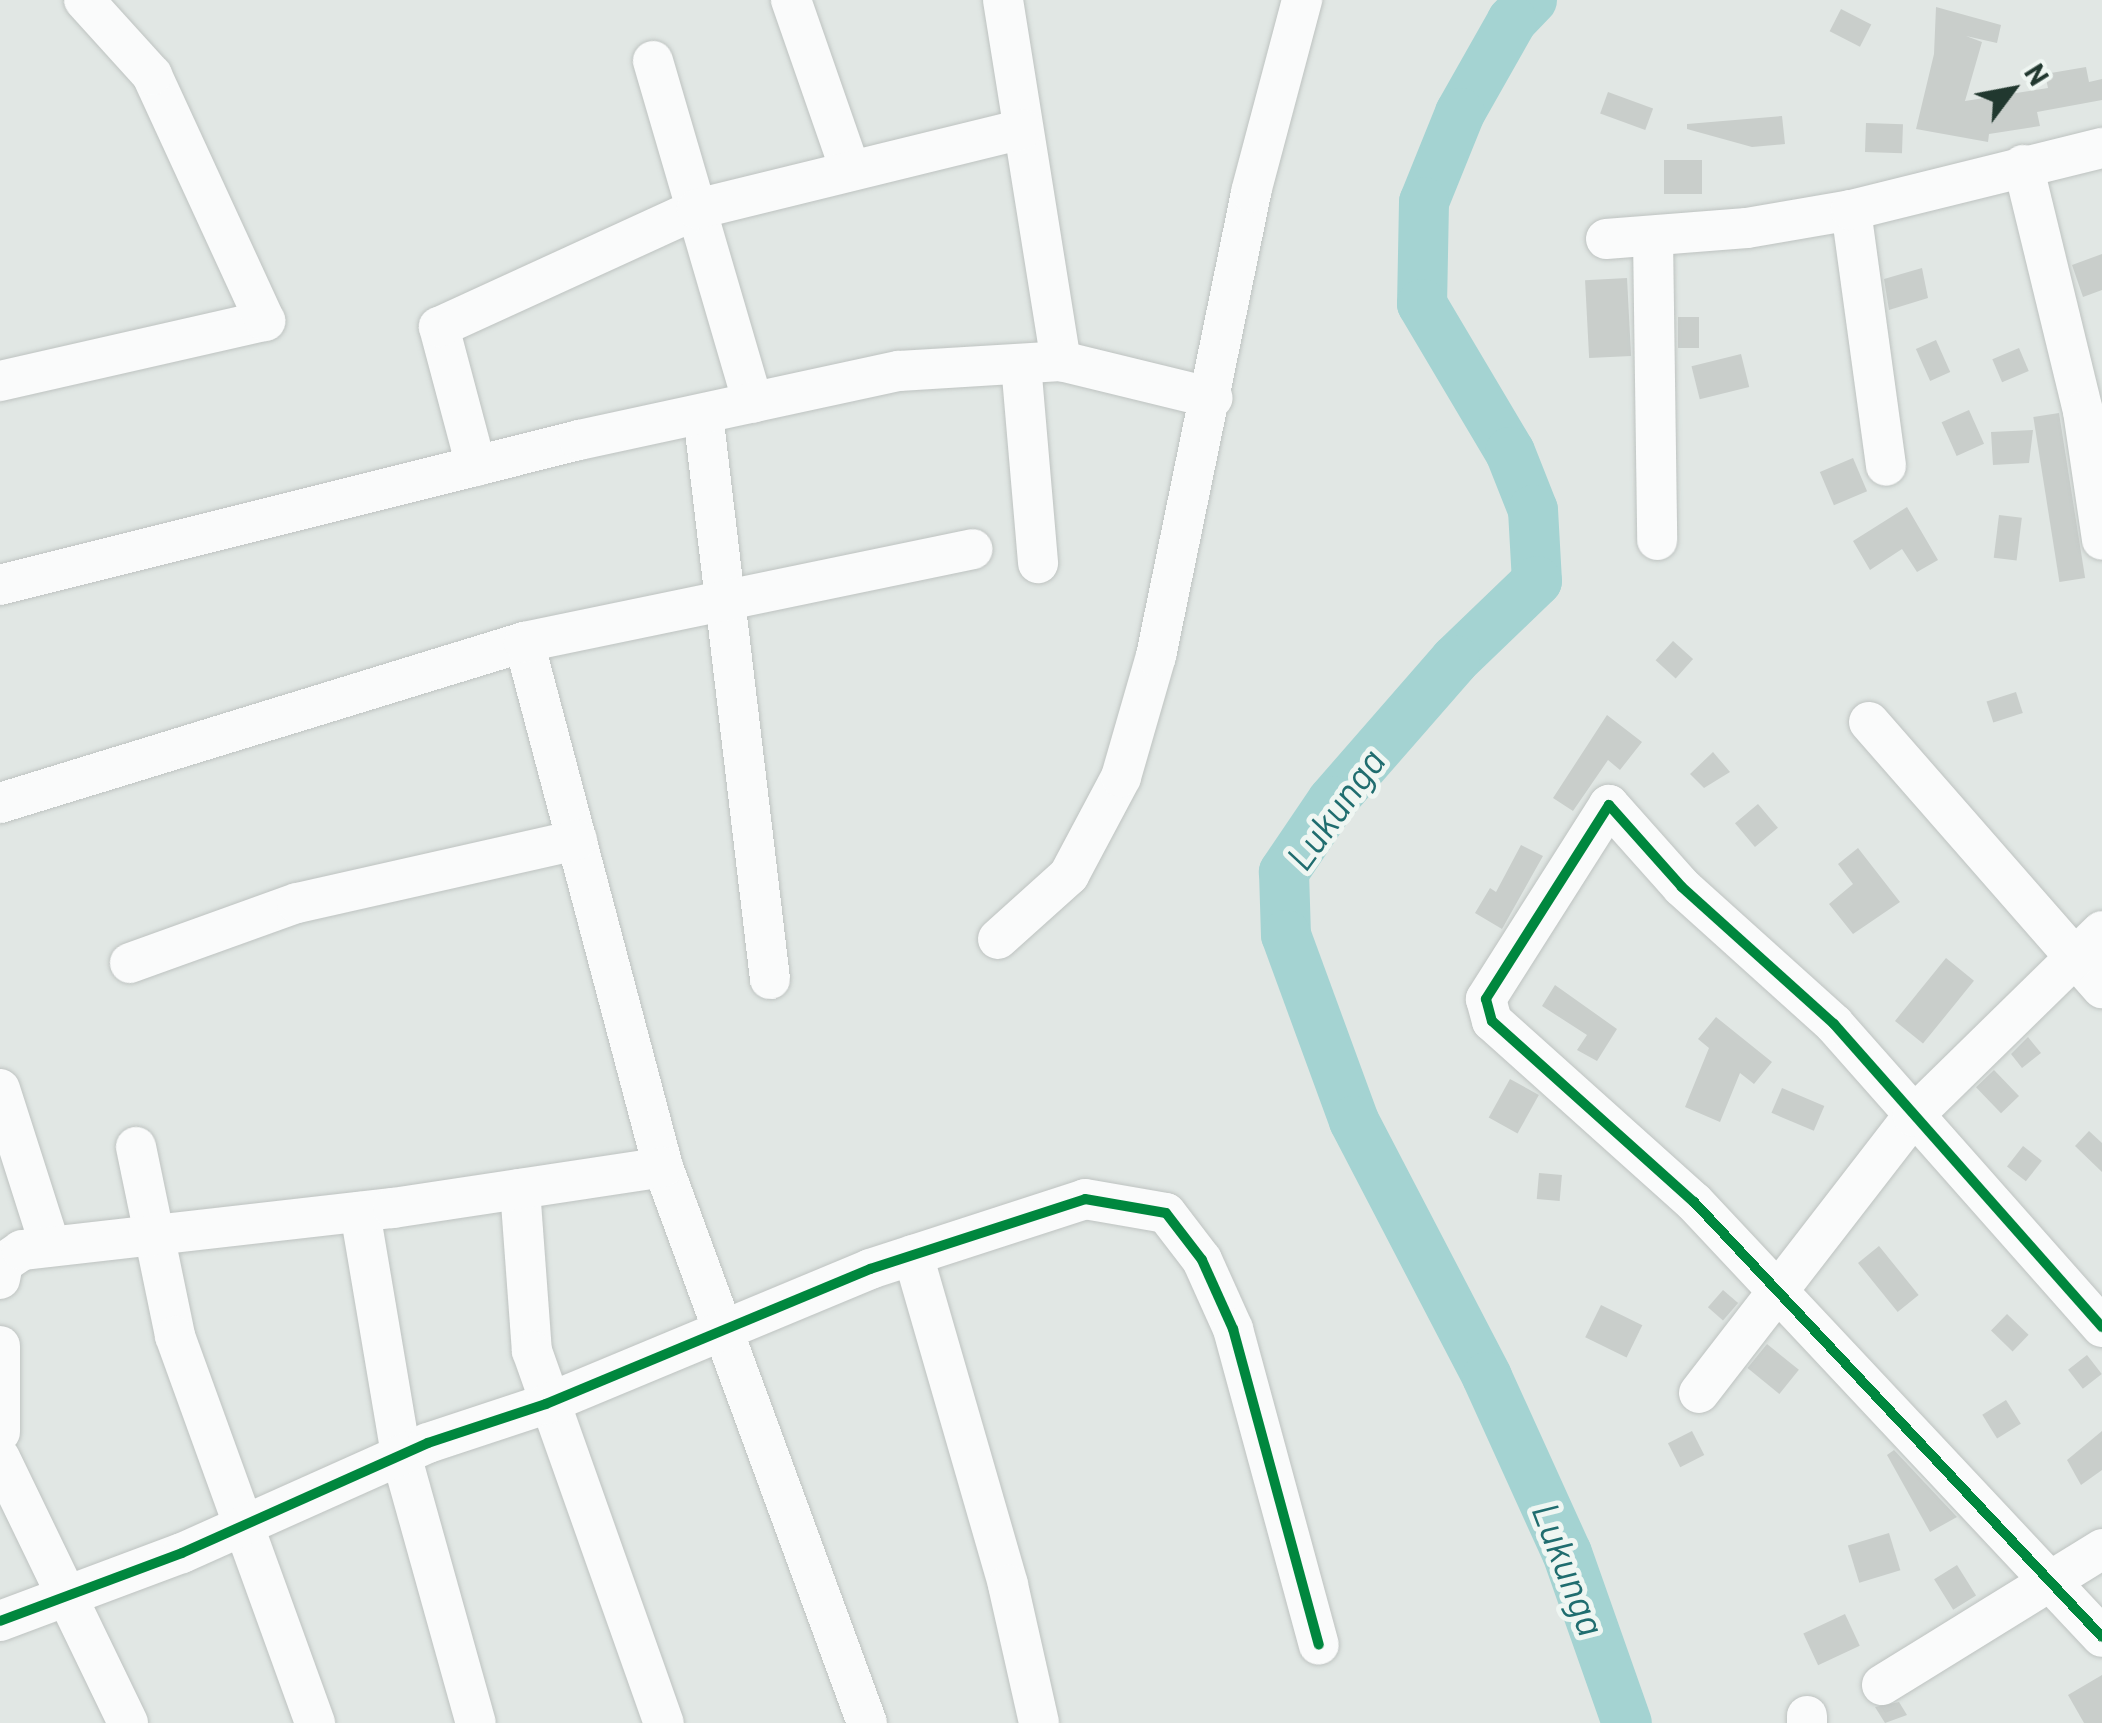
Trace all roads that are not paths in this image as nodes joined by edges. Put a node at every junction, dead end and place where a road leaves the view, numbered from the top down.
1 (84, 0) edge
2 (790, 0) edge
3 (1003, 0) edge
4 (1302, 0) edge
5 (653, 62) dead end
6 (1022, 129) junction
7 (2102, 148) edge
8 (2023, 165) junction
9 (850, 169) junction
10 (696, 209) junction
11 (1852, 210) junction
12 (1653, 237) junction
13 (1606, 239) dead end
14 (1041, 362) junction
15 (0, 381) edge
16 (1214, 398) junction
17 (753, 403) junction
18 (703, 414) junction
19 (476, 466) junction
20 (1886, 466) dead end
21 (1657, 540) dead end
22 (2102, 540) edge
23 (972, 549) dead end
24 (1038, 563) dead end
25 (0, 585) edge
26 (723, 600) junction
27 (524, 642) junction
28 (1869, 722) dead end
29 (0, 803) edge
30 (577, 840) junction
31 (998, 939) dead end
32 (2088, 944) edge
33 (130, 963) dead end
34 (770, 979) dead end
35 (2102, 988) edge
36 (0, 1090) edge
37 (1913, 1116) junction
38 (136, 1146) dead end
39 (663, 1167) junction
40 (520, 1189) junction
41 (360, 1212) junction
42 (154, 1232) junction
43 (50, 1246) junction
44 (913, 1255) junction
45 (0, 1280) edge
46 (1779, 1292) junction
47 (2102, 1327) edge
48 (723, 1330) junction
49 (0, 1346) edge
50 (1699, 1393) dead end
51 (546, 1404) junction
52 (0, 1432) edge
53 (401, 1455) junction
54 (0, 1458) edge
55 (247, 1524) junction
56 (2102, 1549) edge
57 (2054, 1584) junction
58 (64, 1598) junction
59 (0, 1621) edge
60 (2102, 1637) edge
61 (1320, 1645) dead end
62 (1882, 1685) dead end
63 (128, 1723) edge
64 (315, 1723) edge
65 (476, 1723) edge
66 (664, 1723) edge
67 (867, 1723) edge
68 (1040, 1723) edge

1 - 15 street
2 - 9 street
3 - 6 street
4 - 16 street
5 - 10 street
6 - 9 street
6 - 14 street
7 - 8 street
8 - 11 street
8 - 22 street
9 - 10 street
10 - 17 street
10 - 19 street
11 - 12 street
11 - 20 street
12 - 13 street
12 - 21 street
14 - 16 street
14 - 17 street
14 - 24 street
16 - 31 street
17 - 18 street
18 - 19 street
18 - 26 street
19 - 25 street
23 - 26 street
26 - 27 street
26 - 34 street
27 - 29 street
27 - 30 street
28 - 32 street
30 - 33 street
30 - 39 street
32 - 35 street
32 - 37 street
36 - 43 street
37 - 46 street
37 - 46 street
37 - 47 street
38 - 42 street
39 - 40 street
39 - 48 street
40 - 41 street
40 - 51 street
41 - 42 street
41 - 53 street
42 - 43 street
42 - 55 street
43 - 45 street
44 - 48 street
44 - 61 street
44 - 68 street
46 - 50 street
46 - 57 street
48 - 51 street
48 - 67 street
49 - 52 street
51 - 53 street
51 - 66 street
53 - 55 street
53 - 65 street
54 - 58 street
55 - 58 street
55 - 64 street
56 - 57 street
57 - 60 street
57 - 62 street
58 - 59 street
58 - 63 street

